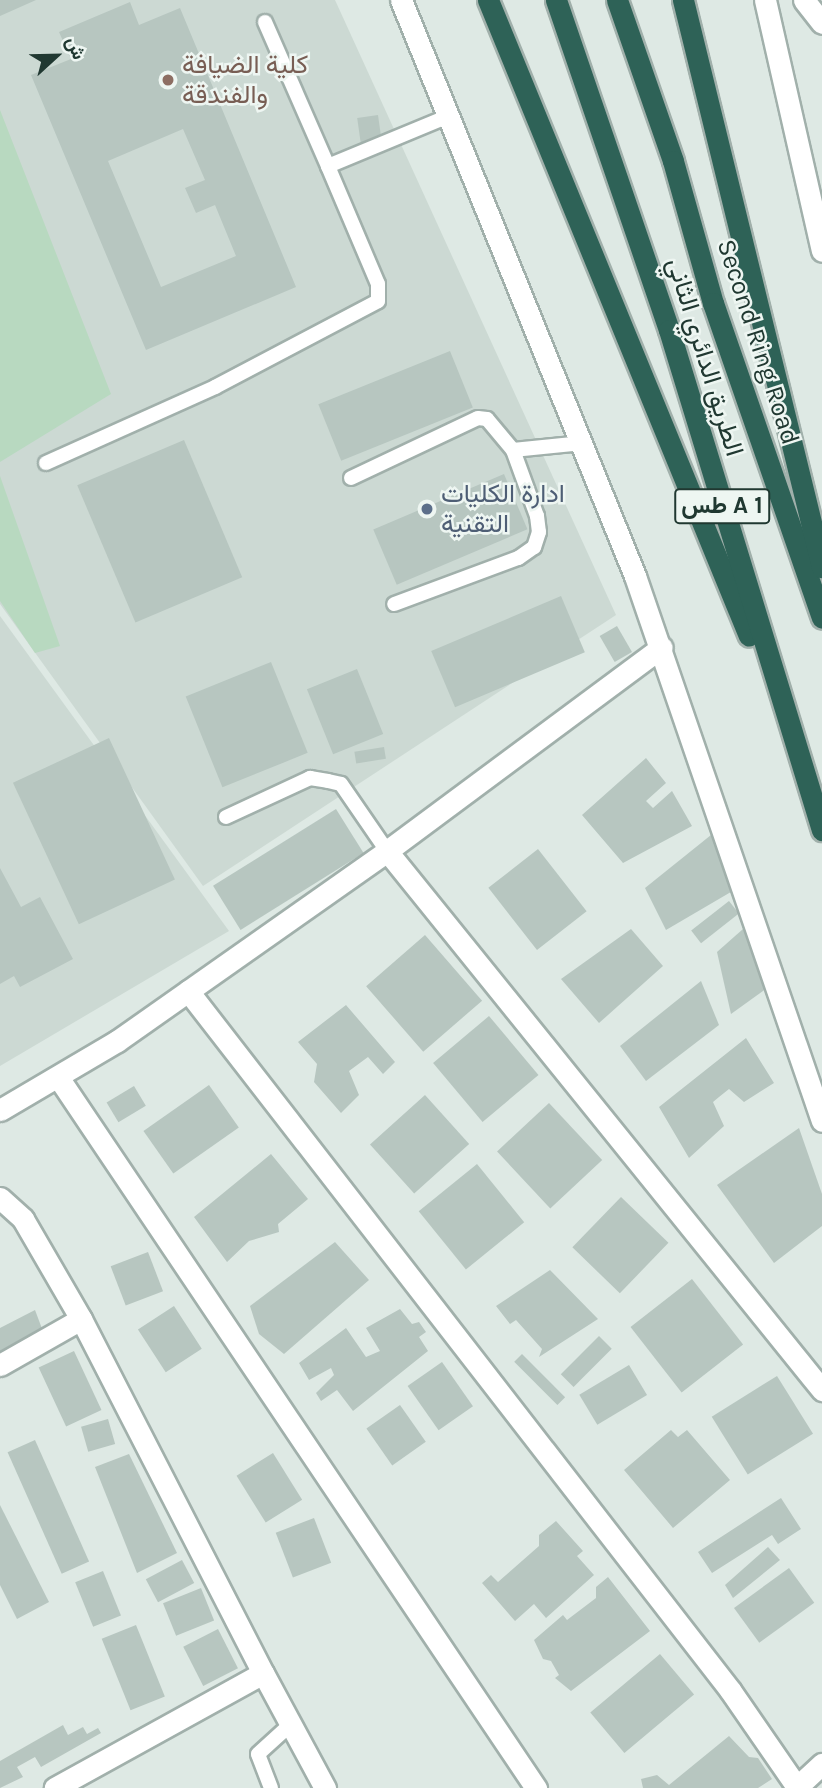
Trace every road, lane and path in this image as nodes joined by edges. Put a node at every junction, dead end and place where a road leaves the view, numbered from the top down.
1 (401, 0) edge
2 (488, 0) edge
3 (556, 0) edge
4 (617, 0) edge
5 (683, 0) edge
6 (765, 0) edge
7 (804, 0) edge
8 (265, 22) dead end
9 (822, 23) edge
10 (449, 116) junction
11 (328, 166) junction
12 (822, 251) edge
13 (583, 443) junction
14 (513, 450) junction
15 (46, 463) dead end
16 (351, 478) dead end
17 (822, 567) edge
18 (394, 604) dead end
19 (822, 618) edge
20 (662, 647) junction
21 (792, 738) junction
22 (226, 817) dead end
23 (822, 830) edge
24 (387, 852) junction
25 (188, 991) junction
26 (58, 1077) junction
27 (0, 1110) edge
28 (822, 1121) edge
29 (3, 1202) edge
30 (80, 1319) junction
31 (0, 1365) edge
32 (822, 1390) edge
33 (263, 1673) junction
34 (291, 1724) junction
35 (822, 1764) edge
36 (797, 1787) edge
37 (55, 1788) edge
38 (271, 1788) edge
39 (325, 1788) edge
40 (536, 1788) edge

1 - 10 street
2 - 21 highway
3 - 21 highway, الطريق الدائري الثاني / طس A 1
4 - 19 highway, Second Ring Road / طس A 1
5 - 17 highway
6 - 12 street
7 - 9 street
8 - 11 lane
10 - 11 lane
10 - 13 street
11 - 15 lane
13 - 14 lane
13 - 20 street
14 - 16 lane
14 - 18 lane
20 - 24 street
20 - 28 street
21 - 23 highway, الطريق الدائري الثاني / طس A 1
22 - 24 lane
24 - 25 street
24 - 32 street
25 - 26 street
25 - 36 street
26 - 27 street
26 - 40 street
29 - 30 street
30 - 31 street
30 - 33 street
33 - 34 street
33 - 37 street
34 - 38 lane
34 - 39 street
35 - 36 street

